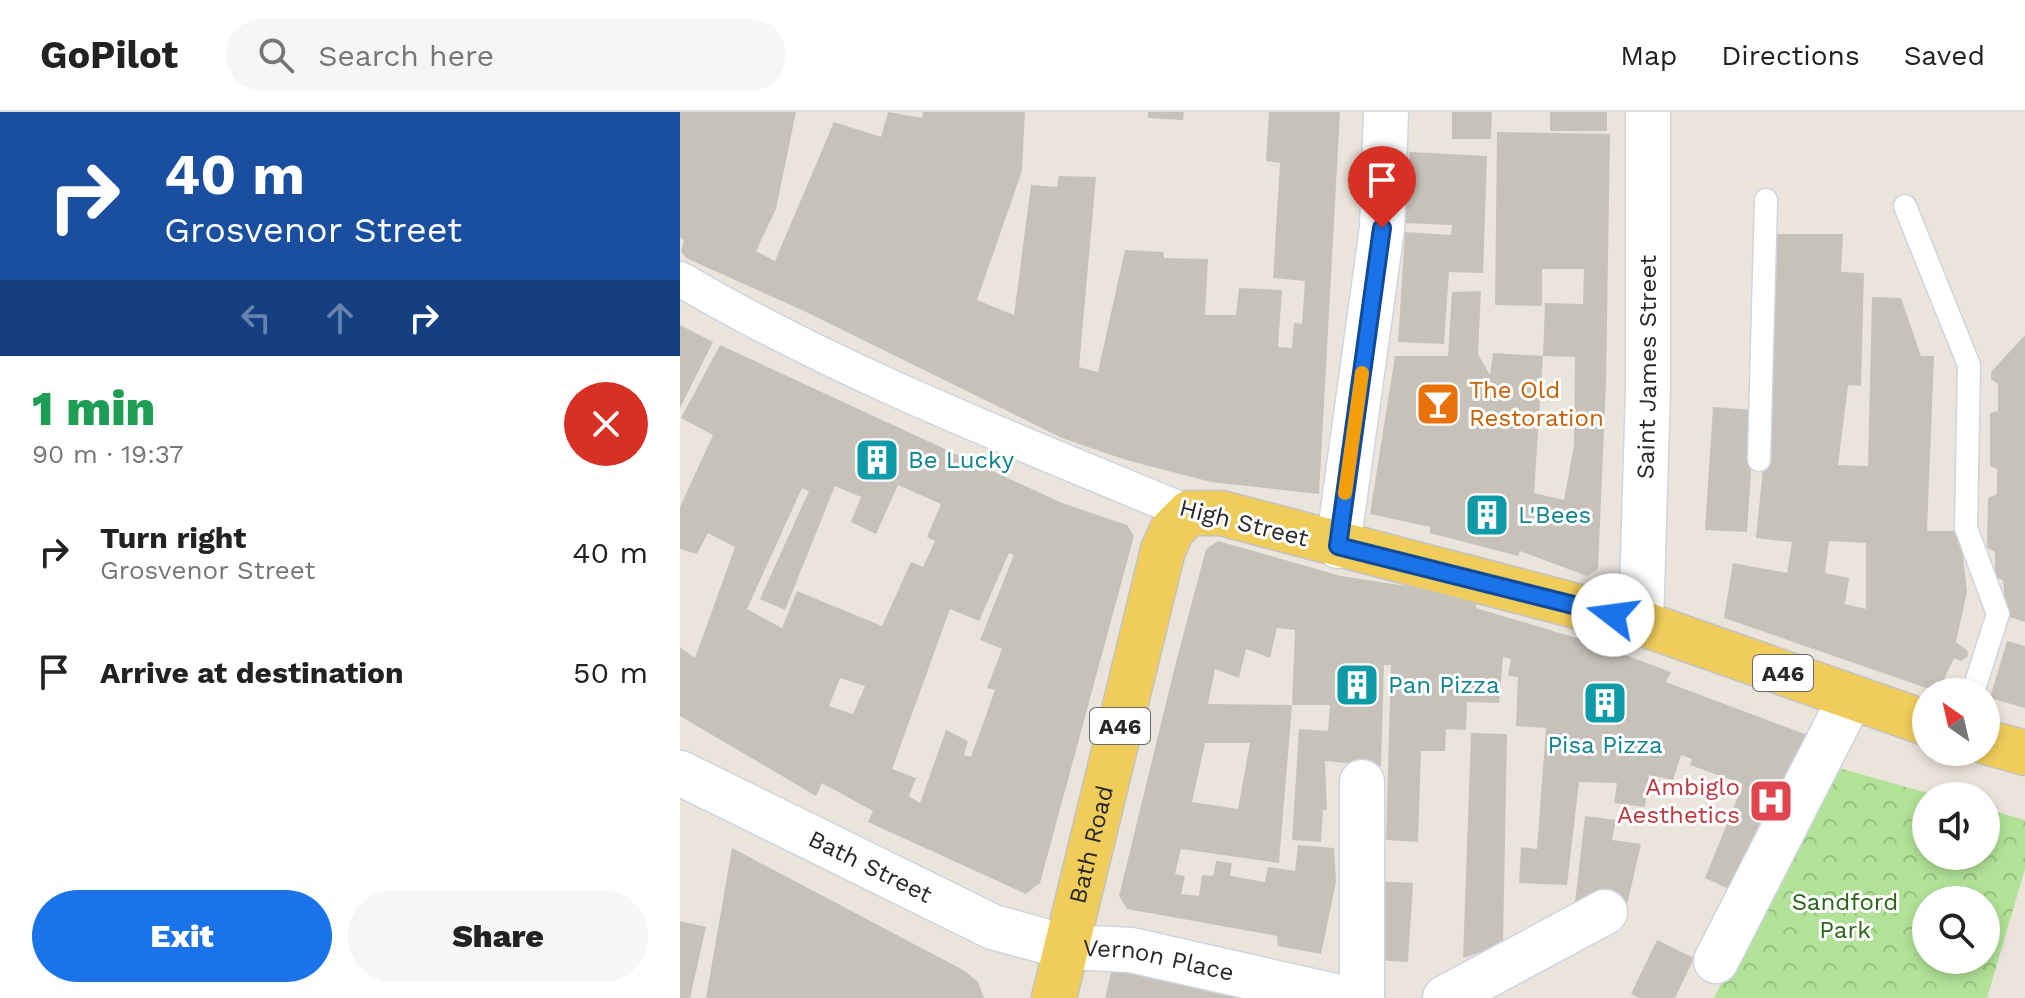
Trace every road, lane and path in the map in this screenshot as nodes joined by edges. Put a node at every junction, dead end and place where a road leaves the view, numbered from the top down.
1 (1386, 112) edge
2 (1648, 112) edge
3 (1766, 200) dead end
4 (1905, 206) dead end
5 (680, 279) edge
6 (1759, 460) dead end
7 (1189, 513) junction
8 (1338, 546) junction
9 (1641, 623) junction
10 (1977, 678) edge
11 (1851, 697) junction
12 (1912, 718) edge
13 (2000, 746) edge
14 (2025, 753) edge
15 (680, 773) edge
16 (1362, 782) dead end
17 (1605, 912) dead end
18 (1066, 947) junction
19 (1716, 961) dead end
20 (1054, 998) edge
21 (1343, 998) edge
22 (1362, 998) edge
23 (1445, 998) edge

1 - 8 street
2 - 9 street, Saint James Street
3 - 6 lane
4 - 10 lane
5 - 7 street, High Street
7 - 8 main road, High Street / A46
7 - 18 main road, Bath Road / A46
8 - 9 main road, High Street / A46
9 - 11 main road, High Street / A46
11 - 12 main road, High Street / A46
11 - 19 street
13 - 14 main road
15 - 18 street, Bath Street
16 - 22 street
17 - 23 street
18 - 20 main road, Bath Road / A46
18 - 21 street, Vernon Place

